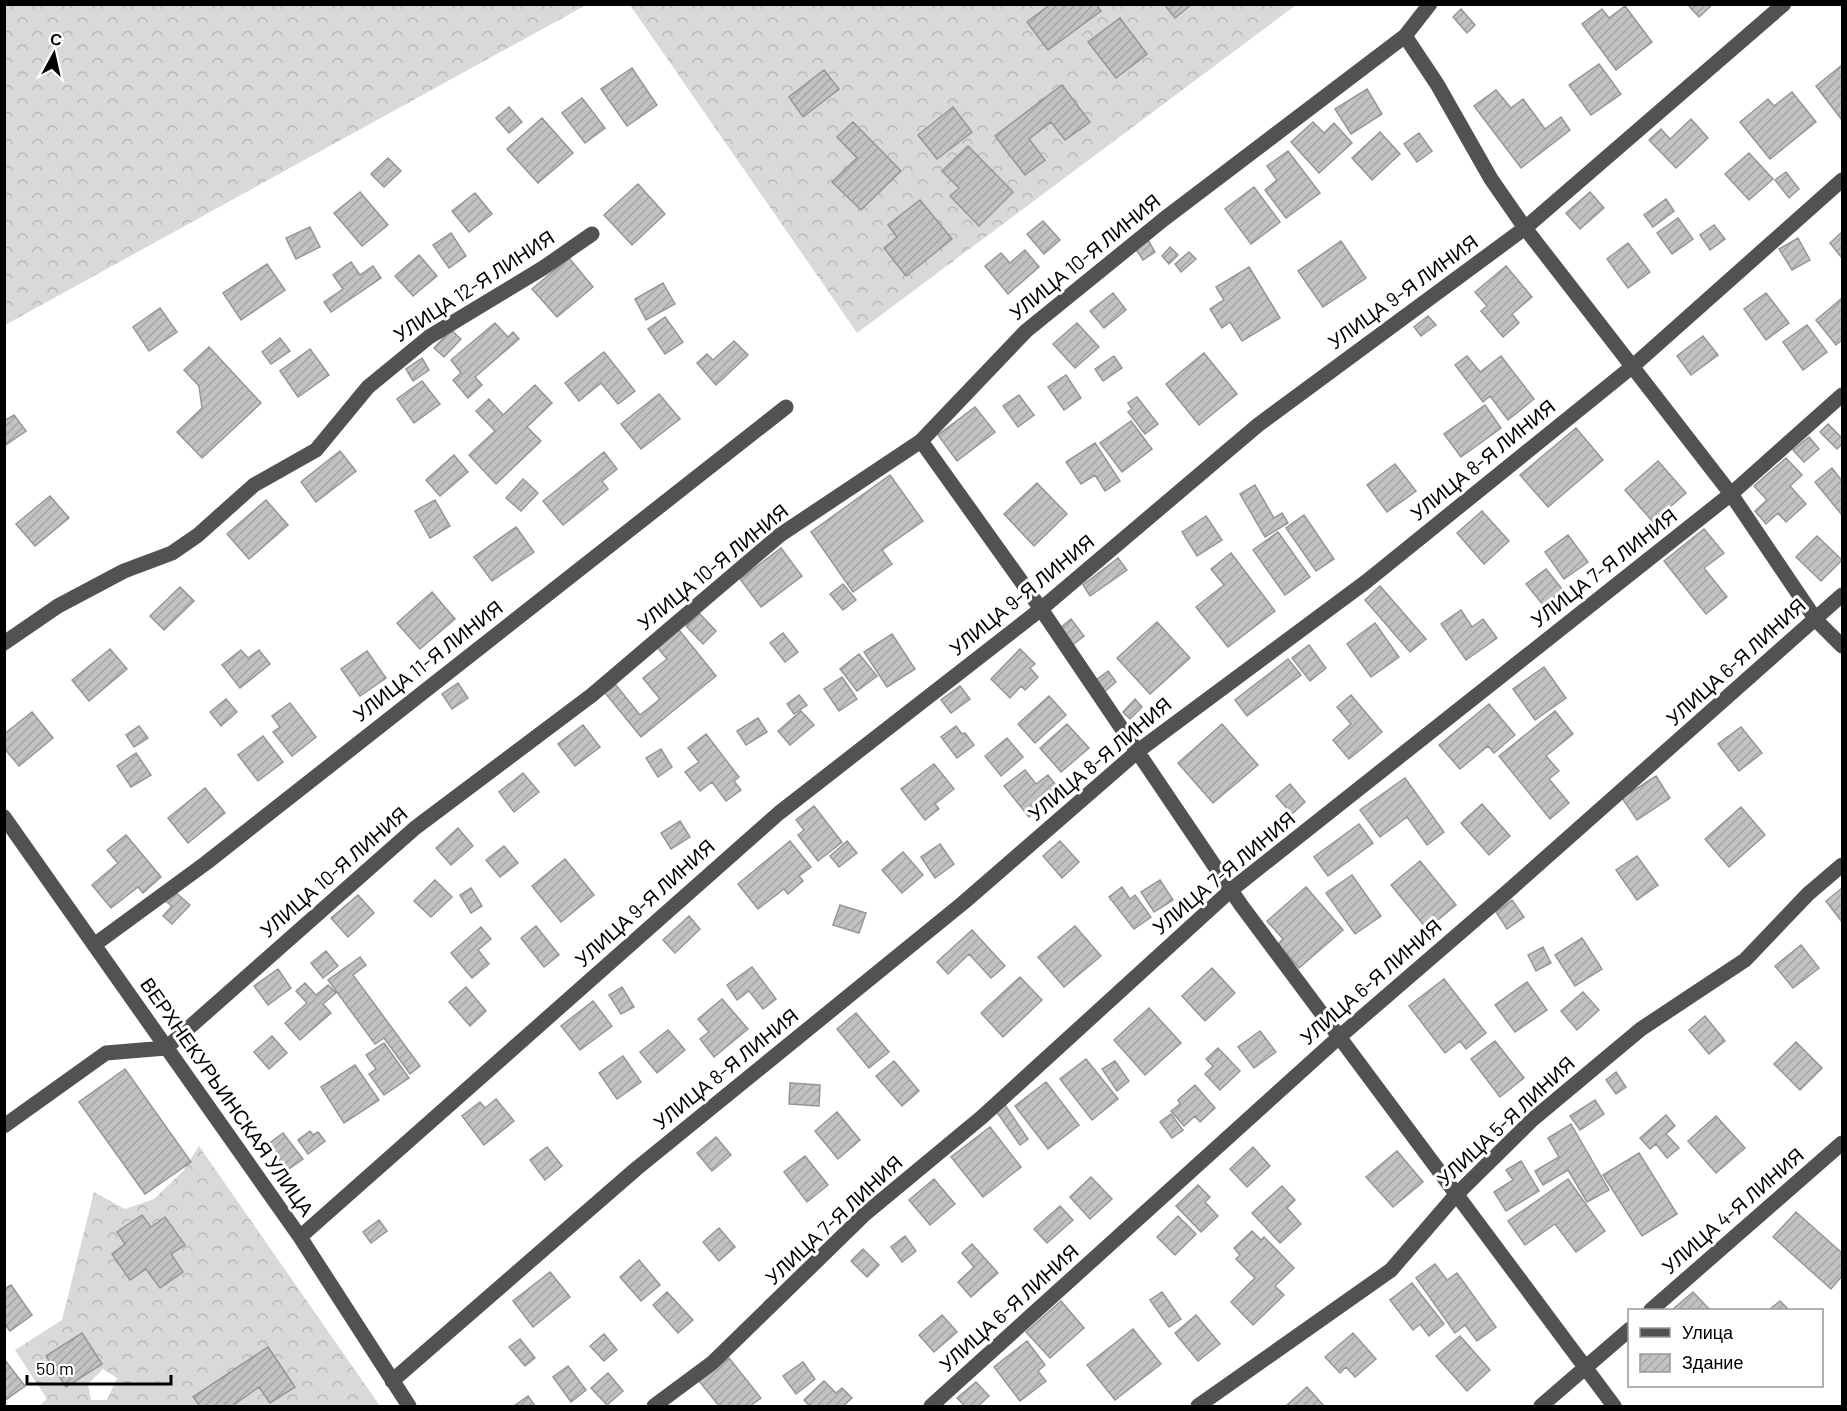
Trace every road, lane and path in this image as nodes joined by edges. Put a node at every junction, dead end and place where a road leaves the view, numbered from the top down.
1 (1430, 4) edge
2 (1784, 4) edge
3 (1405, 36) junction
4 (1842, 180) edge
5 (1525, 228) junction
6 (592, 234) dead end
7 (1633, 366) junction
8 (1842, 395) edge
9 (786, 407) dead end
10 (921, 441) junction
11 (1731, 494) junction
12 (1842, 595) edge
13 (1041, 609) junction
14 (1816, 620) junction
15 (4, 644) edge
16 (1842, 646) edge
17 (1138, 751) junction
18 (4, 817) edge
19 (1842, 865) edge
20 (1231, 891) junction
21 (94, 945) junction
22 (1338, 1038) junction
23 (166, 1048) junction
24 (4, 1126) edge
25 (1842, 1143) edge
26 (1455, 1196) junction
27 (300, 1237) junction
28 (1653, 1309) edge
29 (1628, 1330) edge
30 (1586, 1368) junction
31 (392, 1381) junction
32 (409, 1407) edge
33 (654, 1407) edge
34 (931, 1407) edge
35 (1198, 1407) edge
36 (1541, 1407) edge
37 (1614, 1407) edge

1 - 3 street, УЛИЦА 10-Я ЛИНИЯ
2 - 5 street, УЛИЦА 9-Я ЛИНИЯ
3 - 5 street
3 - 10 street, УЛИЦА 10-Я ЛИНИЯ
4 - 7 street, УЛИЦА 8-Я ЛИНИЯ
5 - 7 street
5 - 13 street, УЛИЦА 9-Я ЛИНИЯ
6 - 15 street, УЛИЦА 12-Я ЛИНИЯ
7 - 11 street
7 - 17 street, УЛИЦА 8-Я ЛИНИЯ
8 - 11 street, УЛИЦА 7-Я ЛИНИЯ
9 - 21 street, УЛИЦА 11-Я ЛИНИЯ
10 - 13 street
10 - 23 street, УЛИЦА 10-Я ЛИНИЯ
11 - 14 street
11 - 20 street, УЛИЦА 7-Я ЛИНИЯ
12 - 14 street, УЛИЦА 6-Я ЛИНИЯ
13 - 17 street
13 - 27 street, УЛИЦА 9-Я ЛИНИЯ
14 - 16 street
14 - 22 street, УЛИЦА 6-Я ЛИНИЯ
17 - 20 street
17 - 31 street, УЛИЦА 8-Я ЛИНИЯ
18 - 21 street, ВЕРХНЕКУРЬИНСКАЯ УЛИЦА
19 - 26 street, УЛИЦА 5-Я ЛИНИЯ
20 - 22 street
20 - 33 street, УЛИЦА 7-Я ЛИНИЯ
21 - 23 street, ВЕРХНЕКУРЬИНСКАЯ УЛИЦА
22 - 26 street
22 - 34 street, УЛИЦА 6-Я ЛИНИЯ
23 - 24 street
23 - 27 street, ВЕРХНЕКУРЬИНСКАЯ УЛИЦА
25 - 28 street, УЛИЦА 4-Я ЛИНИЯ
26 - 30 street
26 - 35 street, УЛИЦА 5-Я ЛИНИЯ
27 - 31 street, ВЕРХНЕКУРЬИНСКАЯ УЛИЦА
29 - 30 street
30 - 36 street
30 - 37 street
31 - 32 street, ВЕРХНЕКУРЬИНСКАЯ УЛИЦА

